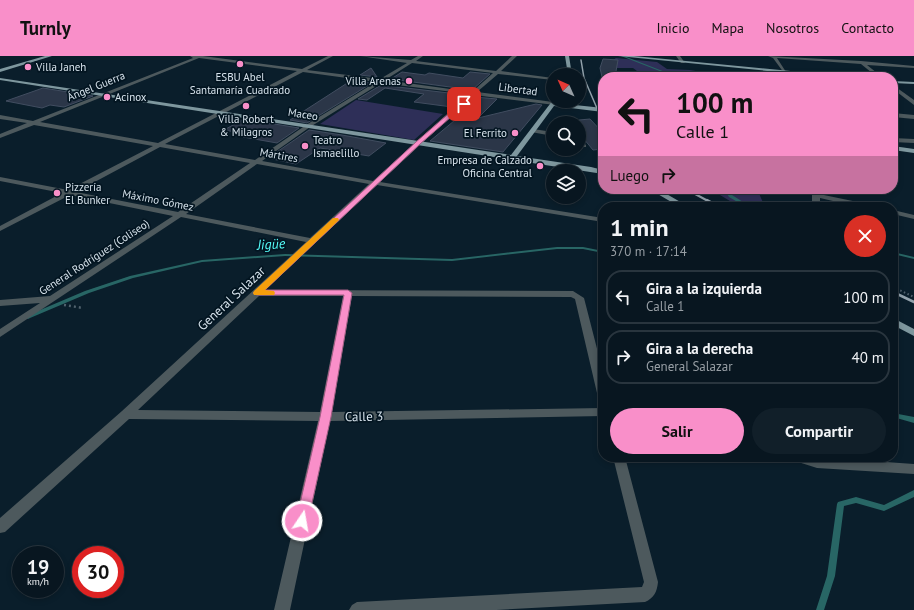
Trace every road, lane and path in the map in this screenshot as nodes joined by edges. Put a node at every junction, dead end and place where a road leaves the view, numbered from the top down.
1 (50, 56) edge
2 (192, 56) edge
3 (200, 56) edge
4 (332, 56) edge
5 (362, 56) edge
6 (421, 56) edge
7 (515, 56) edge
8 (567, 56) edge
9 (620, 56) edge
10 (678, 56) edge
11 (770, 56) edge
12 (774, 56) edge
13 (854, 56) edge
14 (411, 62) junction
15 (682, 62) junction
16 (862, 63) junction
17 (914, 67) edge
18 (569, 68) edge
19 (0, 71) edge
20 (303, 71) junction
21 (498, 72) junction
22 (784, 72) joint
23 (874, 72) edge
24 (546, 78) edge
25 (0, 79) edge
26 (382, 81) junction
27 (898, 82) edge
28 (914, 83) edge
29 (898, 91) edge
30 (103, 94) junction
31 (475, 94) junction
32 (546, 101) edge
33 (914, 103) edge
34 (586, 107) edge
35 (549, 108) edge
36 (598, 109) edge
37 (221, 112) junction
38 (898, 115) edge
39 (0, 117) edge
40 (914, 117) edge
41 (34, 123) junction
42 (308, 126) junction
43 (532, 131) junction
44 (546, 133) edge
45 (0, 136) edge
46 (898, 140) edge
47 (914, 141) edge
48 (418, 143) junction
49 (158, 145) junction
50 (898, 149) edge
51 (914, 151) edge
52 (512, 158) junction
53 (256, 162) junction
54 (598, 171) edge
55 (0, 179) edge
56 (375, 183) junction
57 (69, 193) junction
58 (661, 194) edge
59 (822, 194) edge
60 (676, 202) edge
61 (851, 202) edge
62 (898, 213) edge
63 (179, 215) junction
64 (914, 217) edge
65 (598, 219) edge
66 (0, 229) edge
67 (312, 241) junction
68 (898, 289) edge
69 (257, 293) junction
70 (348, 293) junction
71 (914, 297) edge
72 (49, 301) junction
73 (0, 303) edge
74 (898, 324) edge
75 (4, 331) edge
76 (914, 333) edge
77 (598, 373) edge
78 (598, 412) edge
79 (126, 414) junction
80 (325, 417) junction
81 (620, 462) edge
82 (814, 462) edge
83 (914, 469) edge
84 (0, 527) edge
85 (282, 610) edge
86 (357, 610) edge

1 - 19 main road
2 - 3 street, Libertad
3 - 20 street, Libertad
3 - 30 street, Ángel Guerra
4 - 20 street
5 - 14 street
6 - 14 street, General Rodríguez (Coliseo)
7 - 21 street, General Salazar
8 - 18 main road
9 - 15 main road
10 - 15 street
11 - 12 street
12 - 16 street
12 - 22 street
13 - 16 street
14 - 21 street
14 - 26 street, General Rodríguez (Coliseo)
15 - 22 main road
16 - 17 street
16 - 23 street
20 - 26 street, Libertad
20 - 37 street
21 - 24 street
21 - 31 street, General Salazar
25 - 30 main road, Maceo
26 - 31 street, Libertad
26 - 42 street, General Rodríguez (Coliseo)
27 - 28 main road
29 - 33 street
30 - 37 main road, Maceo
30 - 41 street, Ángel Guerra
31 - 32 street, Libertad
31 - 48 street, General Salazar
34 - 36 main road, Libertad
35 - 43 main road
37 - 42 main road, Maceo
37 - 49 street
38 - 40 street
39 - 41 street, Mártires
41 - 45 street, Ángel Guerra
41 - 49 street, Mártires
42 - 48 main road, Maceo
42 - 53 street, General Rodríguez (Coliseo)
43 - 44 street
43 - 52 main road
46 - 47 street
48 - 52 main road, Maceo
48 - 56 street, General Salazar
49 - 53 street, Mártires
49 - 57 street
50 - 51 main road
52 - 54 main road, Maceo
53 - 56 street, Mártires
53 - 63 street, General Rodríguez (Coliseo)
55 - 57 street, Máximo Gómez
56 - 65 street, Mártires
56 - 67 street, General Salazar
57 - 63 street, Máximo Gómez
57 - 66 street
58 - 60 main road
59 - 61 street
62 - 64 street
63 - 67 street, Máximo Gómez
63 - 72 street, General Rodríguez (Coliseo)
67 - 69 street, General Salazar
68 - 71 path
69 - 70 street
69 - 79 street, General Salazar
70 - 77 street
70 - 80 street
72 - 73 street
72 - 75 street, General Rodríguez (Coliseo)
74 - 76 main road
78 - 80 street, Calle 3
79 - 80 street, Calle 3
79 - 84 street, General Salazar
80 - 85 street
81 - 86 street
82 - 83 street

